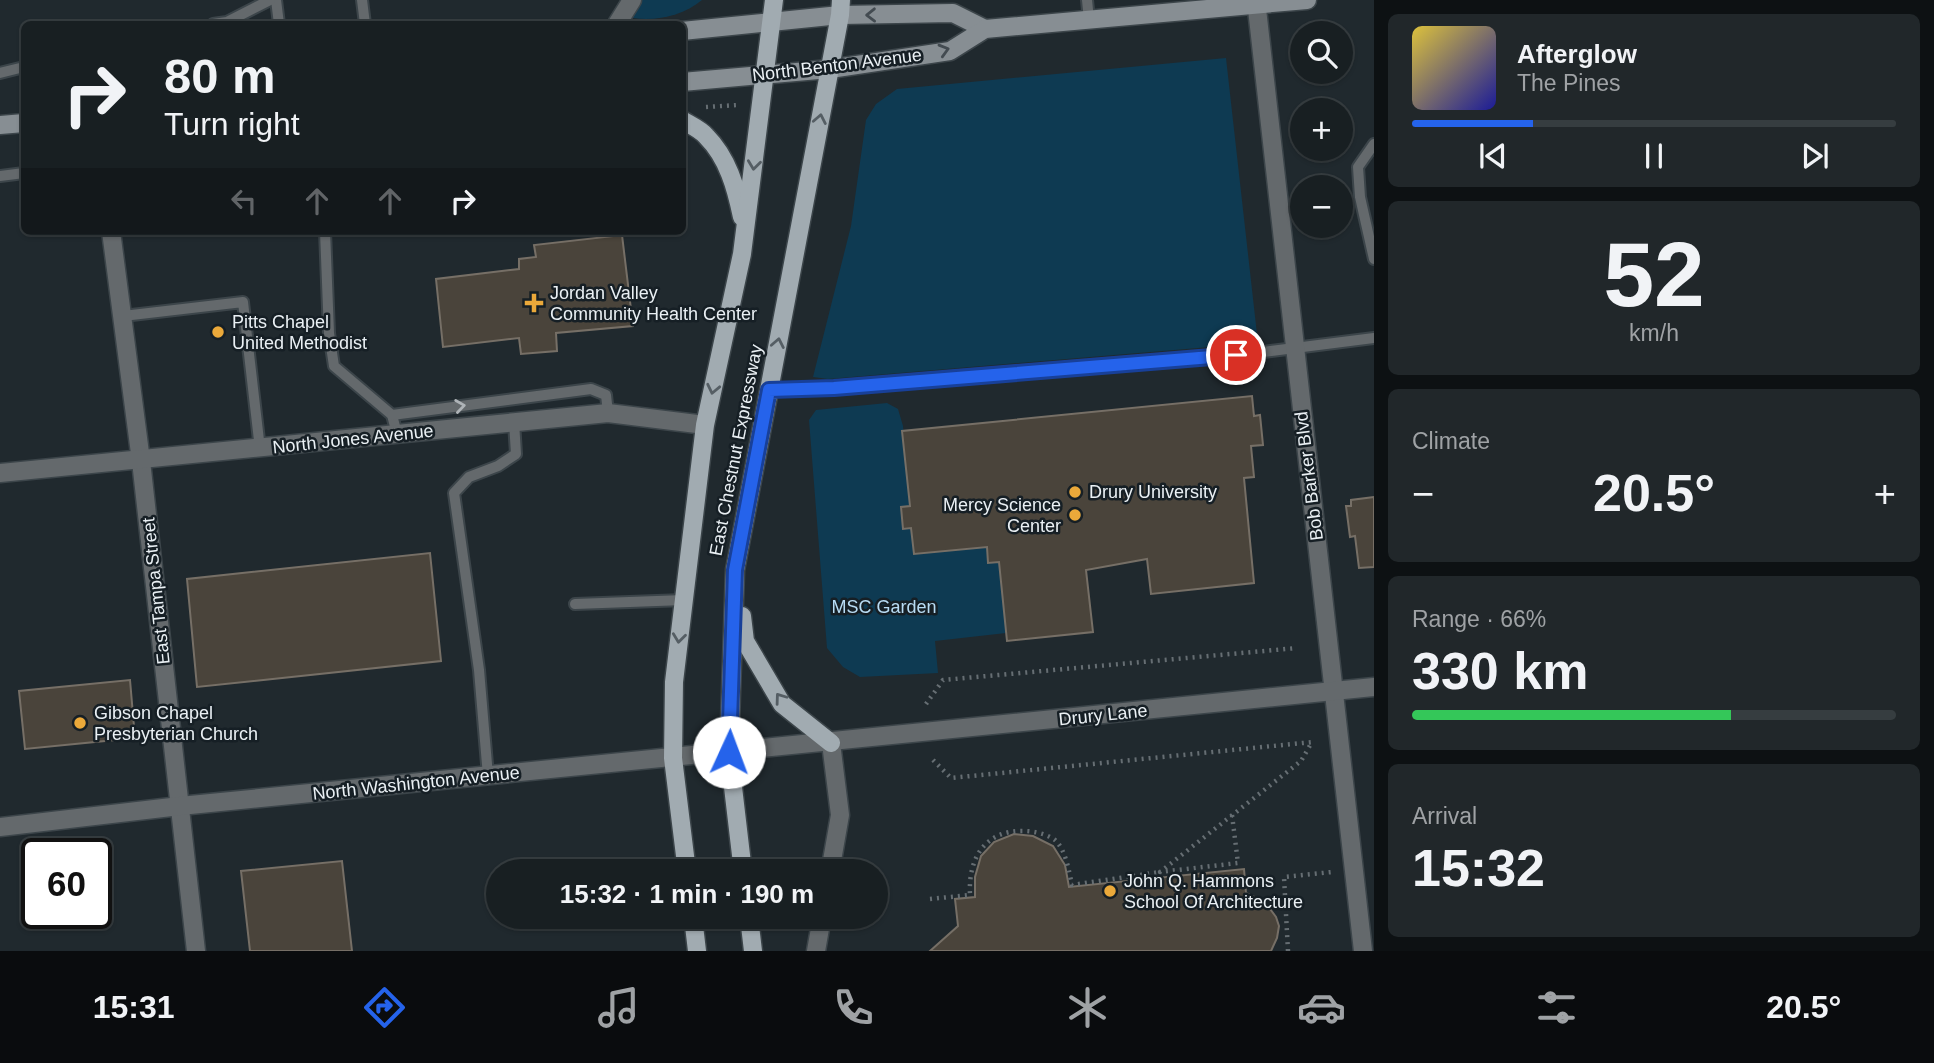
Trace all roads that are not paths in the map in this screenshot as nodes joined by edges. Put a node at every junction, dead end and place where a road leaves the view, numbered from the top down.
1 (270, 0) edge
2 (276, 0) edge
3 (362, 0) edge
4 (632, 0) edge
5 (774, 0) edge
6 (1087, 0) edge
7 (1307, 0) edge
8 (1256, 3) edge
9 (840, 8) edge
10 (773, 20) junction
11 (1089, 20) junction
12 (229, 21) edge
13 (279, 21) edge
14 (365, 21) edge
15 (619, 21) edge
16 (985, 29) junction
17 (686, 30) edge
18 (21, 68) edge
19 (830, 69) junction
20 (0, 73) edge
21 (766, 73) junction
22 (686, 82) edge
23 (21, 123) edge
24 (686, 123) edge
25 (0, 125) edge
26 (1374, 144) edge
27 (21, 173) edge
28 (0, 176) edge
29 (746, 233) junction
30 (112, 235) edge
31 (325, 235) edge
32 (1374, 259) edge
33 (122, 316) junction
34 (1374, 338) edge
35 (1294, 348) junction
36 (769, 390) junction
37 (608, 413) junction
38 (392, 415) junction
39 (514, 422) junction
40 (705, 425) junction
41 (397, 435) junction
42 (260, 449) junction
43 (141, 461) junction
44 (0, 473) edge
45 (735, 570) junction
46 (684, 600) junction
47 (575, 604) dead end
48 (1374, 687) edge
49 (1333, 690) junction
50 (831, 743) junction
51 (729, 752) junction
52 (673, 758) junction
53 (488, 776) junction
54 (180, 806) junction
55 (0, 827) edge
56 (685, 859) edge
57 (741, 859) edge
58 (832, 859) edge
59 (695, 929) edge
60 (750, 929) edge
61 (820, 929) edge
62 (196, 951) edge
63 (698, 951) edge
64 (752, 951) edge
65 (816, 951) edge
66 (1363, 951) edge

1 - 12 lane
2 - 13 lane
3 - 14 lane
4 - 15 street
5 - 10 main road, East Chestnut Expressway
6 - 11 lane
7 - 8 main road, North Benton Avenue
8 - 11 main road, North Benton Avenue
8 - 35 street, Bob Barker Blvd
9 - 10 main road
16 -> 9 main road
9 - 19 main road, East Chestnut Expressway
10 - 17 main road
10 - 21 main road, East Chestnut Expressway
11 - 16 main road, North Benton Avenue
19 -> 16 main road, North Benton Avenue
18 - 20 lane
19 - 21 main road, North Benton Avenue
36 -> 19 main road, East Chestnut Expressway
21 - 22 main road, North Benton Avenue
21 -> 29 main road, East Chestnut Expressway
23 - 25 main road
24 - 29 main road
26 - 32 lane
27 - 28 lane
29 -> 40 main road, East Chestnut Expressway
30 - 33 street, East Tampa Street
31 - 38 lane
33 - 42 lane
33 - 43 street, East Tampa Street
34 - 35 lane
35 - 36 lane
35 - 49 street, Bob Barker Blvd
36 - 45 main road, East Chestnut Expressway
38 -> 37 lane
37 - 39 street, North Jones Avenue
37 - 40 street, North Jones Avenue
38 - 41 lane
39 - 41 street, North Jones Avenue
39 - 53 lane
40 - 46 main road, East Chestnut Expressway
41 - 42 street, North Jones Avenue
42 - 43 street, North Jones Avenue
43 - 44 street, North Jones Avenue
43 - 54 street, East Tampa Street
50 -> 45 main road
45 - 51 main road, East Chestnut Expressway
46 - 47 lane
46 -> 52 main road, East Chestnut Expressway
48 - 49 street, Drury Lane
49 - 50 street, Drury Lane
49 - 66 street, Bob Barker Blvd
50 - 51 street, North Washington Avenue
50 - 58 street
51 - 52 street, North Washington Avenue
51 - 57 main road, East Chestnut Expressway
52 - 53 street, North Washington Avenue
52 - 56 main road, East Chestnut Expressway
53 - 54 street, North Washington Avenue
54 - 55 street, North Washington Avenue
54 - 62 street, East Tampa Street
59 - 63 main road
60 - 64 main road
61 - 65 street

